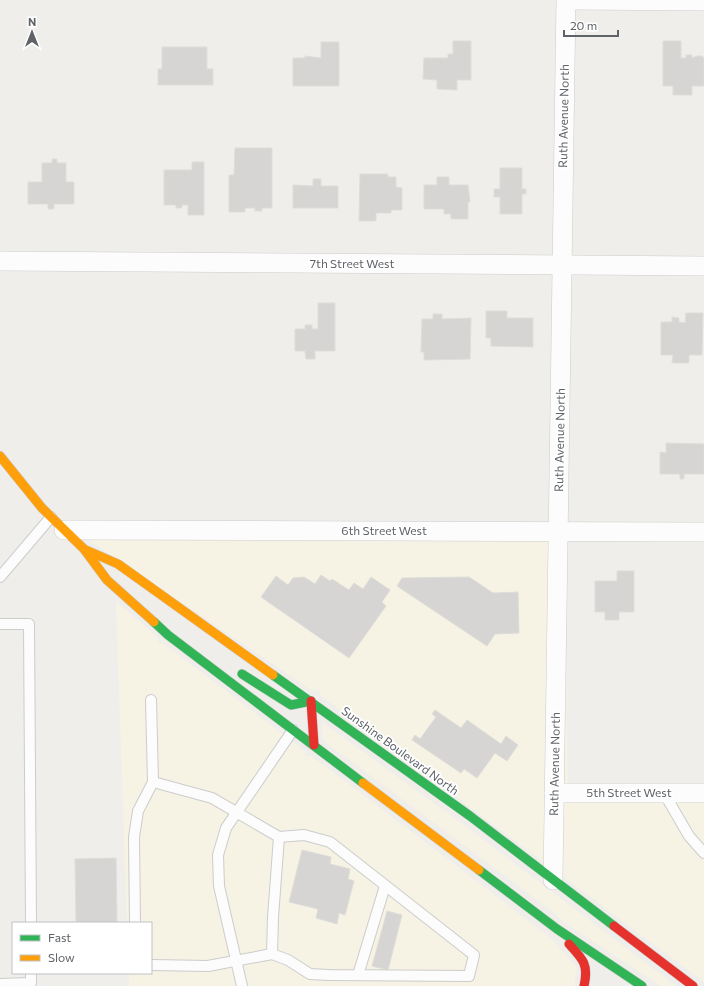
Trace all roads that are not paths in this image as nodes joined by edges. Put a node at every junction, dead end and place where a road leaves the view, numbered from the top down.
1 (566, 0) edge
2 (571, 0) edge
3 (704, 1) edge
4 (0, 262) edge
5 (562, 265) junction
6 (704, 266) edge
7 (0, 456) edge
8 (57, 524) junction
9 (558, 532) junction
10 (704, 532) edge
11 (84, 549) junction
12 (1, 575) edge
13 (0, 624) edge
14 (168, 634) junction
15 (190, 641) dead end
16 (231, 666) dead end
17 (151, 700) dead end
18 (311, 701) junction
19 (293, 730) junction
20 (314, 746) junction
21 (153, 782) junction
22 (554, 793) junction
23 (664, 793) junction
24 (704, 793) edge
25 (236, 813) junction
26 (279, 837) junction
27 (704, 853) edge
28 (553, 880) junction
29 (385, 886) junction
30 (31, 922) edge
31 (135, 922) edge
32 (557, 930) junction
33 (272, 954) junction
34 (237, 962) junction
35 (152, 965) edge
36 (31, 974) edge
37 (358, 975) junction
38 (0, 984) edge
39 (242, 986) edge
40 (584, 986) edge
41 (642, 986) edge
42 (693, 986) edge

1 - 5 street, Ruth Avenue North
2 - 3 street
4 - 5 street, 7th Street West
5 - 6 street, 7th Street West
5 - 9 street, Ruth Avenue North
7 - 8 street, Sunshine Boulevard North
8 - 9 street, 6th Street West
8 - 11 street, Sunshine Boulevard North
8 - 12 lane
9 - 10 street, 6th Street West
9 - 22 street, Ruth Avenue North
11 - 14 street, Sunshine Boulevard North
11 - 18 street, Sunshine Boulevard North
13 - 30 lane
14 - 15 street
14 - 19 street, Sunshine Boulevard North
16 - 18 street
17 - 21 lane
18 - 20 street
18 - 28 street, Sunshine Boulevard North
19 - 20 street, Sunshine Boulevard North
19 - 25 lane
20 - 32 street, Sunshine Boulevard North
21 - 25 lane
21 - 31 lane
22 - 23 street, 5th Street West
22 - 28 street, Ruth Avenue North
23 - 24 street, 5th Street West
23 - 27 lane
25 - 26 lane
25 - 34 lane
26 - 29 lane
26 - 33 lane
28 - 42 street, Sunshine Boulevard North
29 - 37 lane
29 - 37 lane
32 - 40 street
32 - 41 street, Sunshine Boulevard North
33 - 34 lane
33 - 37 lane
34 - 35 lane
34 - 39 lane
36 - 38 lane

